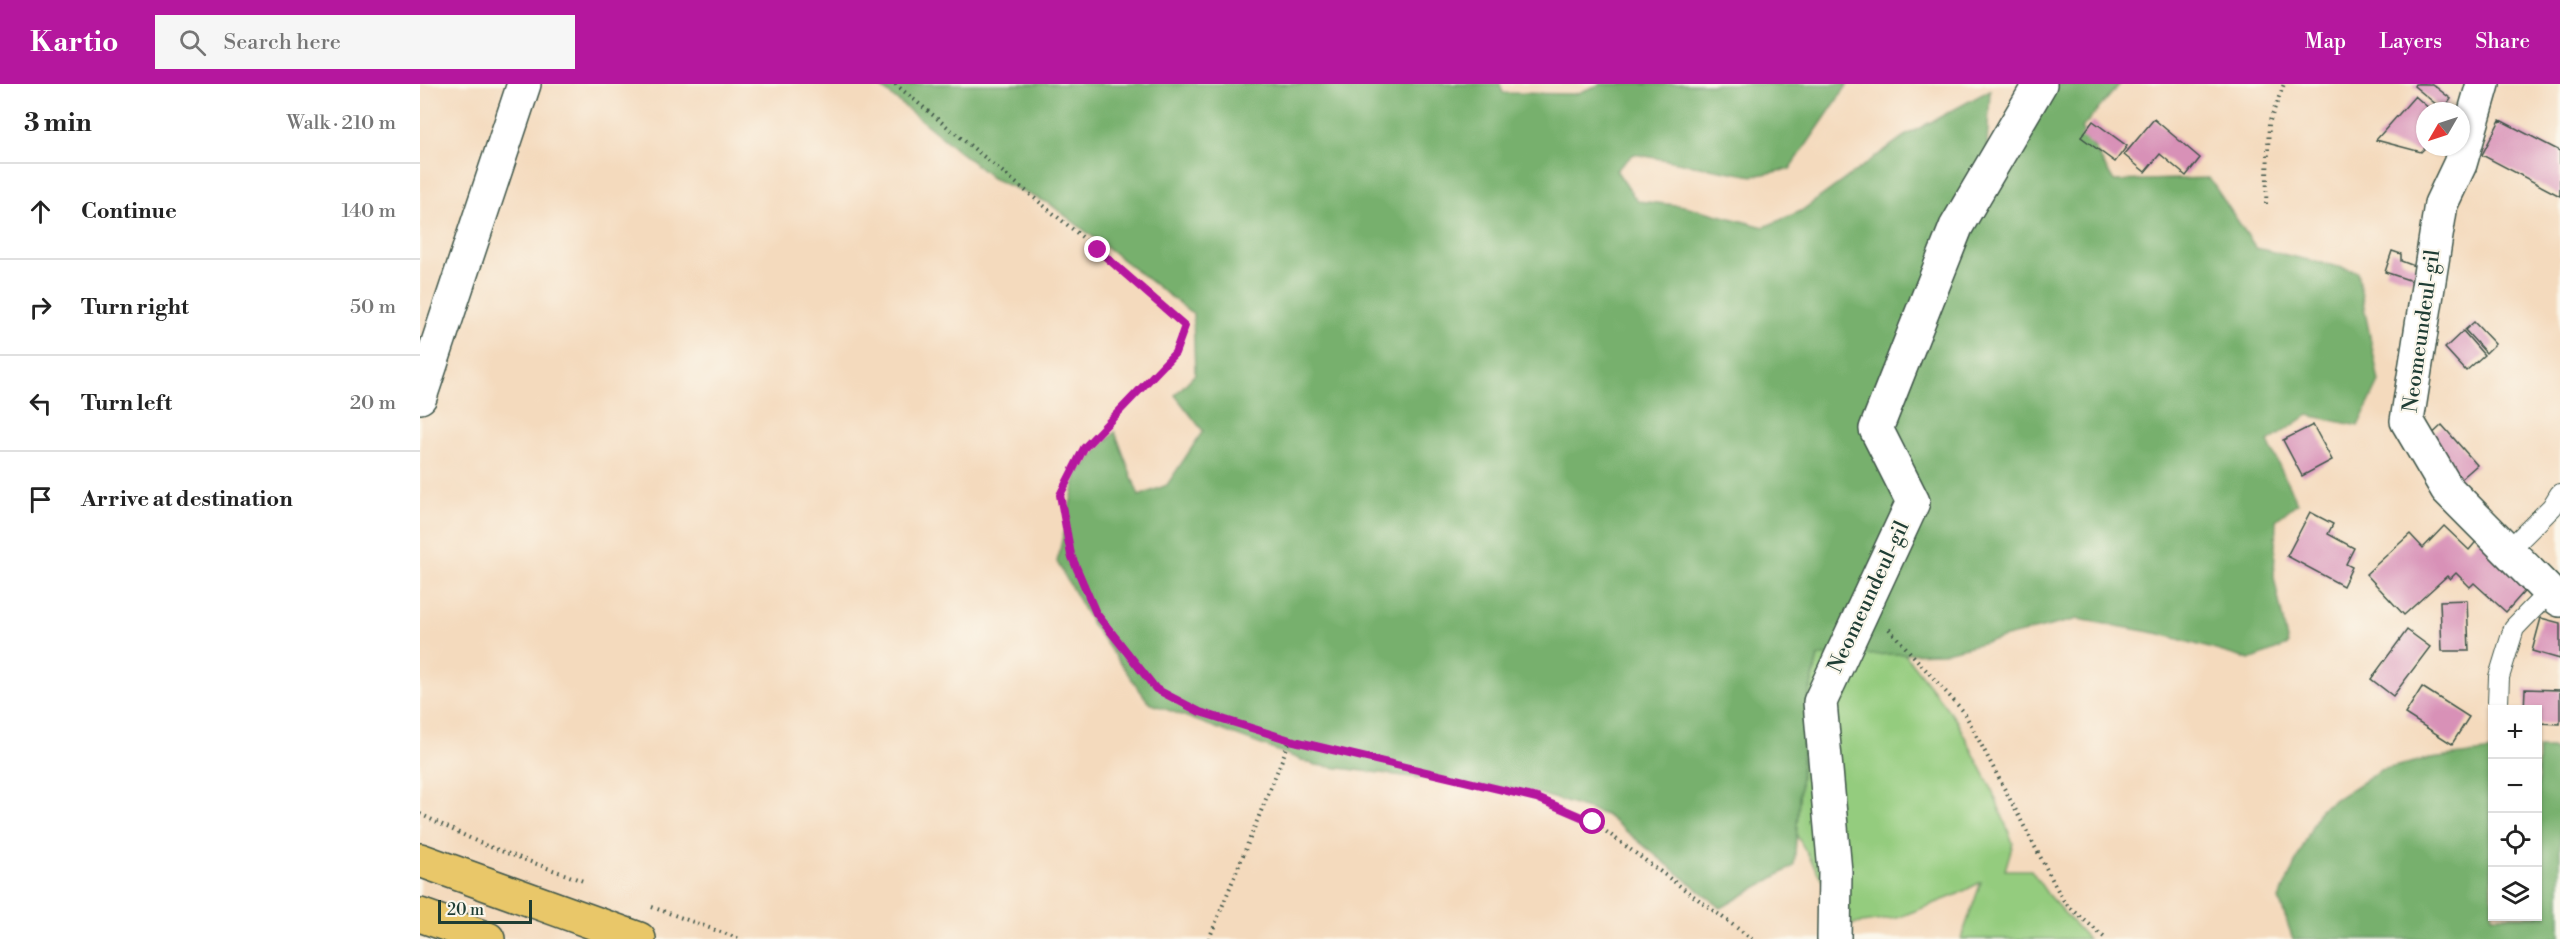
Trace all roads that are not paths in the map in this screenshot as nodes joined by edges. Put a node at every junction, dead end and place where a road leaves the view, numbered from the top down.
1 (524, 84) edge
2 (2040, 84) edge
3 (2483, 84) edge
4 (420, 398) edge
5 (2560, 494) edge
6 (2508, 551) junction
7 (2554, 596) edge
8 (2498, 703) dead end
9 (420, 860) edge
10 (420, 915) edge
11 (488, 939) edge
12 (639, 939) edge
13 (1834, 939) edge

1 - 4 street
2 - 13 street, Neomeundeul-gil
3 - 6 street, Neomeundeul-gil
5 - 6 lane
6 - 7 street, Neomeundeul-gil
7 - 8 lane
9 - 12 main road
10 - 11 main road

